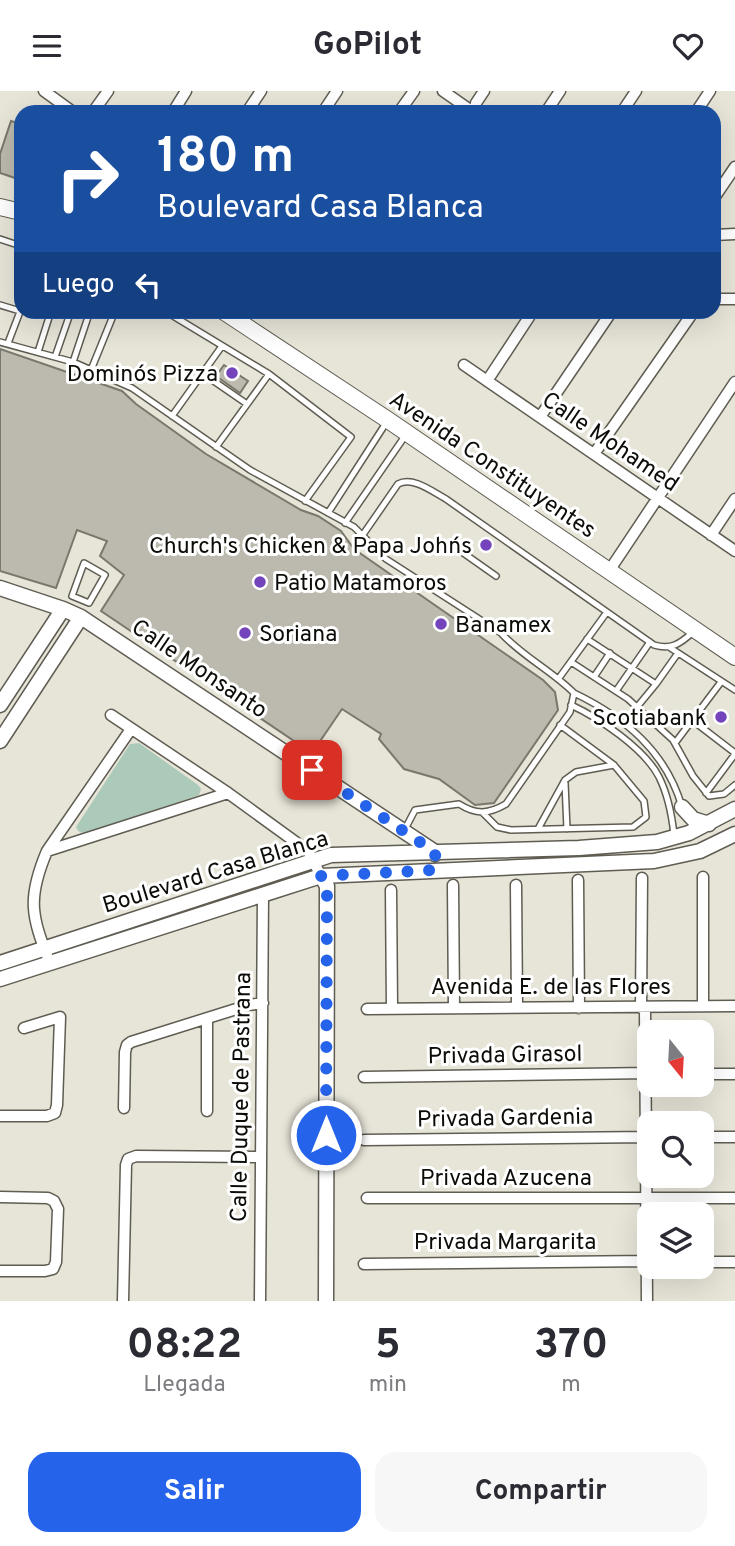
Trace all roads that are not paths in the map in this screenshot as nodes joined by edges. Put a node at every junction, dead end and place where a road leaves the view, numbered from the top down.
1 (44, 91) edge
2 (443, 91) edge
3 (63, 105) edge
4 (463, 105) edge
5 (735, 167) edge
6 (721, 188) edge
7 (17, 319) edge
8 (48, 319) edge
9 (68, 319) edge
10 (87, 319) edge
11 (112, 319) edge
12 (178, 319) edge
13 (235, 319) edge
14 (528, 319) edge
15 (607, 319) edge
16 (688, 319) edge
17 (0, 342) edge
18 (8, 343) junction
19 (222, 346) junction
20 (38, 352) junction
21 (55, 357) junction
22 (73, 362) junction
23 (464, 365) dead end
24 (91, 370) junction
25 (202, 373) junction
26 (269, 374) junction
27 (487, 381) junction
28 (735, 381) edge
29 (247, 404) junction
30 (172, 416) junction
31 (540, 417) junction
32 (388, 420) junction
33 (407, 433) junction
34 (216, 447) junction
35 (594, 454) junction
36 (657, 497) junction
37 (735, 499) edge
38 (306, 501) junction
39 (328, 513) junction
40 (345, 523) junction
41 (711, 535) junction
42 (362, 536) junction
43 (452, 545) dead end
44 (735, 551) edge
45 (609, 571) junction
46 (496, 576) dead end
47 (0, 588) edge
48 (75, 610) junction
49 (607, 612) junction
50 (695, 630) junction
51 (587, 639) junction
52 (650, 642) junction
53 (669, 647) junction
54 (610, 653) junction
55 (678, 653) junction
56 (735, 657) edge
57 (571, 662) junction
58 (632, 668) junction
59 (594, 677) junction
60 (559, 678) junction
61 (721, 682) junction
62 (656, 684) junction
63 (735, 690) edge
64 (616, 691) junction
65 (574, 693) junction
66 (0, 705) edge
67 (571, 705) junction
68 (637, 707) junction
69 (111, 715) dead end
70 (692, 720) junction
71 (560, 725) junction
72 (131, 729) junction
73 (0, 741) edge
74 (674, 743) junction
75 (735, 753) edge
76 (614, 765) junction
77 (565, 780) junction
78 (735, 785) edge
79 (228, 793) junction
80 (706, 793) junction
81 (682, 807) junction
82 (735, 809) edge
83 (483, 813) junction
84 (709, 824) junction
85 (538, 829) junction
86 (567, 829) junction
87 (404, 831) junction
88 (689, 833) junction
89 (735, 834) edge
90 (675, 838) junction
91 (718, 844) junction
92 (47, 851) junction
93 (435, 852) junction
94 (672, 859) junction
95 (313, 860) junction
96 (436, 870) junction
97 (321, 876) junction
98 (704, 877) dead end
99 (642, 878) dead end
100 (578, 880) dead end
101 (453, 885) dead end
102 (516, 885) dead end
103 (224, 890) junction
104 (391, 890) dead end
105 (263, 894) junction
106 (229, 905) junction
107 (44, 948) junction
108 (0, 963) edge
109 (50, 963) junction
110 (0, 979) edge
111 (263, 1003) junction
112 (703, 1006) junction
113 (735, 1006) edge
114 (517, 1007) junction
115 (393, 1008) junction
116 (454, 1008) junction
117 (579, 1008) junction
118 (643, 1008) junction
119 (366, 1009) dead end
120 (207, 1019) junction
121 (644, 1020) edge
122 (24, 1028) dead end
123 (637, 1073) edge
124 (714, 1074) edge
125 (735, 1074) edge
126 (365, 1077) dead end
127 (124, 1108) dead end
128 (207, 1111) dead end
129 (0, 1116) edge
130 (637, 1137) edge
131 (714, 1137) edge
132 (735, 1137) edge
133 (364, 1140) dead end
134 (260, 1157) junction
135 (646, 1188) edge
136 (0, 1197) edge
137 (367, 1198) dead end
138 (646, 1198) junction
139 (735, 1198) edge
140 (646, 1202) edge
141 (637, 1261) edge
142 (714, 1262) edge
143 (735, 1262) edge
144 (364, 1263) dead end
145 (0, 1272) edge
146 (648, 1279) edge
147 (123, 1301) edge
148 (260, 1301) edge
149 (326, 1301) edge
150 (647, 1301) edge

1 - 3 street
2 - 4 street
5 - 6 street
7 - 18 lane
8 - 20 lane
9 - 21 lane
10 - 22 lane
11 - 24 lane
12 - 19 lane
13 - 32 main road, Avenida Constituyentes
14 - 27 street
15 - 31 street
16 - 35 street
17 - 18 lane
18 - 20 lane
19 - 25 lane
19 - 26 lane
20 - 21 lane
21 - 22 lane
22 - 24 lane
23 - 27 street, Calle Mohamed
24 - 30 lane
25 - 29 lane
25 - 30 lane
26 - 29 lane
26 - 38 lane
27 - 31 street, Calle Mohamed
28 - 36 street
29 - 34 lane
30 - 34 lane
31 - 35 street, Calle Mohamed
32 - 33 main road, Avenida Constituyentes
32 - 39 lane
33 - 40 lane
33 - 45 main road, Avenida Constituyentes
34 - 38 lane
35 - 36 street, Calle Mohamed
36 - 41 street, Calle Mohamed
36 - 45 street
37 - 41 street
38 - 39 lane
39 - 40 lane
40 - 42 lane
41 - 44 street, Calle Mohamed
42 - 49 lane
42 - 60 lane
43 - 46 lane
45 - 50 main road, Avenida Constituyentes
47 - 48 street, Calle Monsanto
48 - 48 lane
48 - 66 street
48 - 73 street
48 - 87 street, Calle Monsanto
49 - 51 lane
49 - 52 lane
50 - 53 lane
50 - 56 main road, Avenida Constituyentes
51 - 54 lane
51 - 57 lane
52 - 53 lane
52 - 58 lane
53 - 55 lane
54 - 58 lane
54 - 59 lane
55 - 61 lane
55 - 62 lane
57 - 59 lane
57 - 60 lane
58 - 62 lane
58 - 64 lane
59 - 64 lane
60 - 65 lane
61 - 63 lane
61 - 70 lane
62 - 68 lane
64 - 68 lane
65 - 67 lane
65 - 81 lane
67 - 71 lane
67 - 90 lane
68 - 74 lane
69 - 72 street
70 - 74 lane
70 - 75 lane
71 - 76 lane
71 - 83 lane
72 - 79 street
72 - 92 street
74 - 80 lane
75 - 80 lane
76 - 77 lane
76 - 86 lane
77 - 85 lane
77 - 86 lane
78 - 80 lane
79 - 92 street
79 - 95 street
81 - 84 street
81 - 88 lane
82 - 84 street, Boulevard Casa Blanca
83 - 85 lane
83 - 87 lane
84 - 88 street, Boulevard Casa Blanca
85 - 86 lane
87 - 93 street, Calle Monsanto
88 - 90 street, Boulevard Casa Blanca
88 - 91 street
89 - 91 street, Boulevard Casa Blanca
90 - 93 street, Boulevard Casa Blanca
90 - 94 street
91 - 94 street, Boulevard Casa Blanca
92 - 107 street
93 - 95 street, Boulevard Casa Blanca
93 - 96 street
94 - 96 street, Boulevard Casa Blanca
95 - 97 street
95 - 103 street, Boulevard Casa Blanca
96 - 97 street, Boulevard Casa Blanca
97 - 105 street, Boulevard Casa Blanca
97 - 149 street
98 - 112 street
99 - 118 street
100 - 117 street
101 - 116 street
102 - 114 street
103 - 106 street
103 - 107 street, Boulevard Casa Blanca
104 - 115 street
105 - 106 street, Boulevard Casa Blanca
105 - 111 street, Calle Duque de Pastrana
106 - 109 street, Boulevard Casa Blanca
107 - 108 street, Boulevard Casa Blanca
107 - 109 street
109 - 110 street, Boulevard Casa Blanca
111 - 120 street
111 - 134 street, Calle Duque de Pastrana
112 - 113 street, Avenida E. de las Flores
112 - 118 street, Avenida E. de las Flores
114 - 116 street, Avenida E. de las Flores
114 - 117 street, Avenida E. de las Flores
115 - 116 street, Avenida E. de las Flores
115 - 119 street, Avenida E. de las Flores
117 - 118 street, Avenida E. de las Flores
118 - 121 street
120 - 127 street
120 - 128 street
122 - 129 street
123 - 126 street, Privada Girasol
124 - 125 street
130 - 133 street, Privada Gardenia
131 - 132 street
134 - 147 street
134 - 148 street, Calle Duque de Pastrana
135 - 138 street
136 - 145 street
137 - 138 street, Privada Azucena
138 - 139 street, Privada Azucena
138 - 140 street
141 - 144 street, Privada Margarita
142 - 143 street
146 - 150 street

